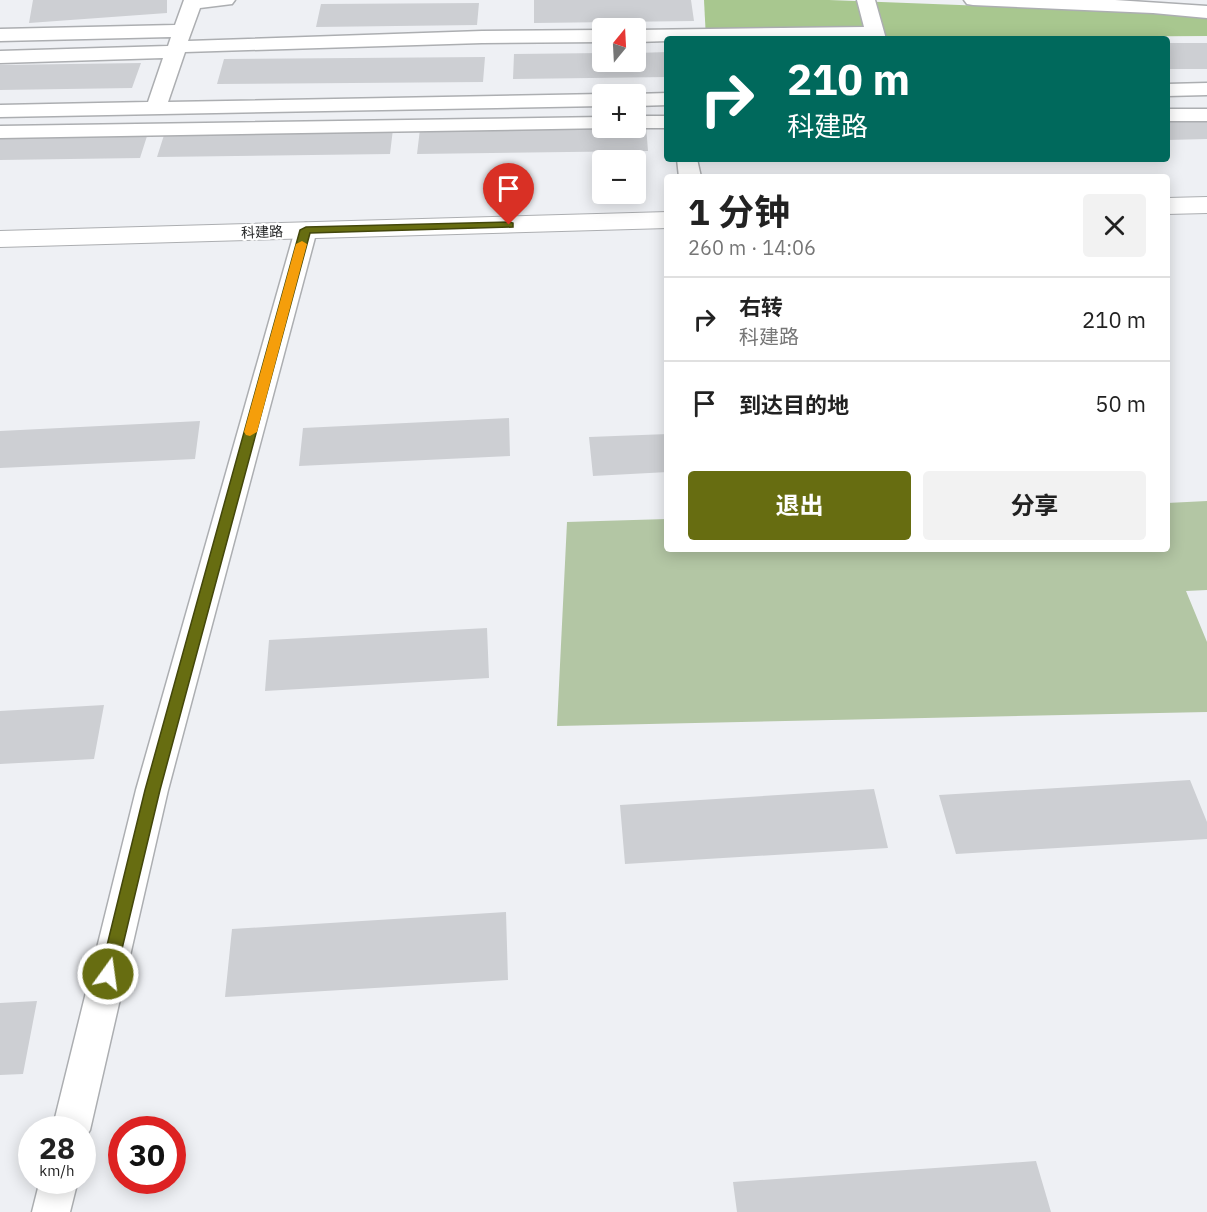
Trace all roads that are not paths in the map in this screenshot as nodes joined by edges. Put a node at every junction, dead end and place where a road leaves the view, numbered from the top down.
1 (226, 0) edge
2 (866, 0) edge
3 (973, 0) edge
4 (193, 1) edge
5 (1207, 12) edge
6 (0, 35) edge
7 (592, 36) edge
8 (646, 36) edge
9 (876, 36) edge
10 (178, 44) junction
11 (0, 57) edge
12 (1207, 89) edge
13 (1170, 90) edge
14 (664, 99) edge
15 (592, 100) edge
16 (646, 100) edge
17 (156, 108) junction
18 (0, 111) edge
19 (1207, 114) edge
20 (1170, 115) edge
21 (664, 122) edge
22 (592, 123) edge
23 (646, 123) edge
24 (0, 132) edge
25 (1207, 205) edge
26 (1170, 206) edge
27 (664, 220) edge
28 (306, 230) junction
29 (0, 239) edge
30 (74, 1116) edge
31 (55, 1194) edge
32 (51, 1212) edge

1 - 4 street
2 - 9 street
3 - 5 street
4 - 10 street
6 - 10 street
7 - 10 street
8 - 9 street
10 - 11 street
10 - 17 street
12 - 13 street
14 - 16 street
15 - 17 street
17 - 18 street
19 - 20 street
21 - 23 street
22 - 24 street
25 - 26 main road
27 - 28 main road, 科建路
28 - 29 main road, 科建路
28 - 30 street
31 - 32 street

